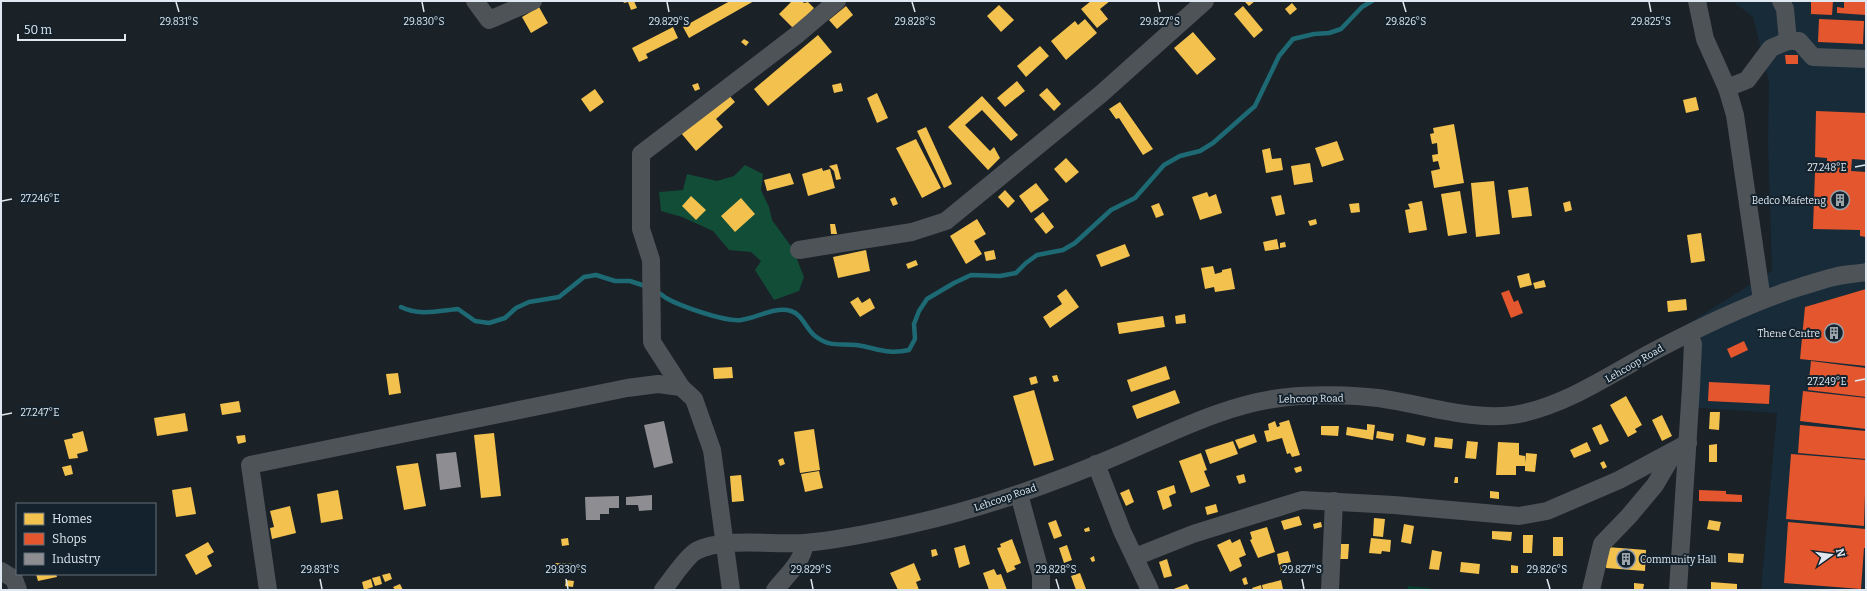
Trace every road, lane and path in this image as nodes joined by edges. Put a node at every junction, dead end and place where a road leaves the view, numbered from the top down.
1 (475, 1) edge
2 (534, 1) edge
3 (837, 1) edge
4 (1205, 1) edge
5 (1697, 1) edge
6 (1781, 1) edge
7 (1788, 40) junction
8 (1866, 59) edge
9 (1727, 88) junction
10 (799, 250) dead end
11 (1866, 272) edge
12 (1762, 300) junction
13 (1689, 334) junction
14 (681, 387) junction
15 (1682, 447) junction
16 (1096, 464) junction
17 (1019, 494) junction
18 (1334, 501) junction
19 (805, 542) junction
20 (724, 544) junction
21 (1135, 557) junction
22 (1, 571) edge
23 (1590, 589) edge
24 (18, 590) edge
25 (268, 590) edge
26 (663, 590) edge
27 (731, 590) edge
28 (775, 590) edge
29 (1042, 590) edge
30 (1150, 590) edge
31 (1330, 590) edge
32 (1678, 590) edge

1 - 2 street
3 - 14 street
4 - 10 street
5 - 9 street
6 - 7 street
7 - 8 street
7 - 9 street
9 - 12 street
11 - 12 street, Lehcoop Road
12 - 13 street, Lehcoop Road
13 - 15 street
13 - 16 street, Lehcoop Road
14 - 20 street
14 - 25 street
15 - 18 street
15 - 23 street
15 - 32 street
16 - 17 street, Lehcoop Road
16 - 21 street
17 - 19 street, Lehcoop Road
17 - 29 street
18 - 21 street
18 - 31 street
19 - 20 street, Lehcoop Road
19 - 28 street
20 - 26 street, Lehcoop Road
20 - 27 street
21 - 30 street
22 - 24 street

